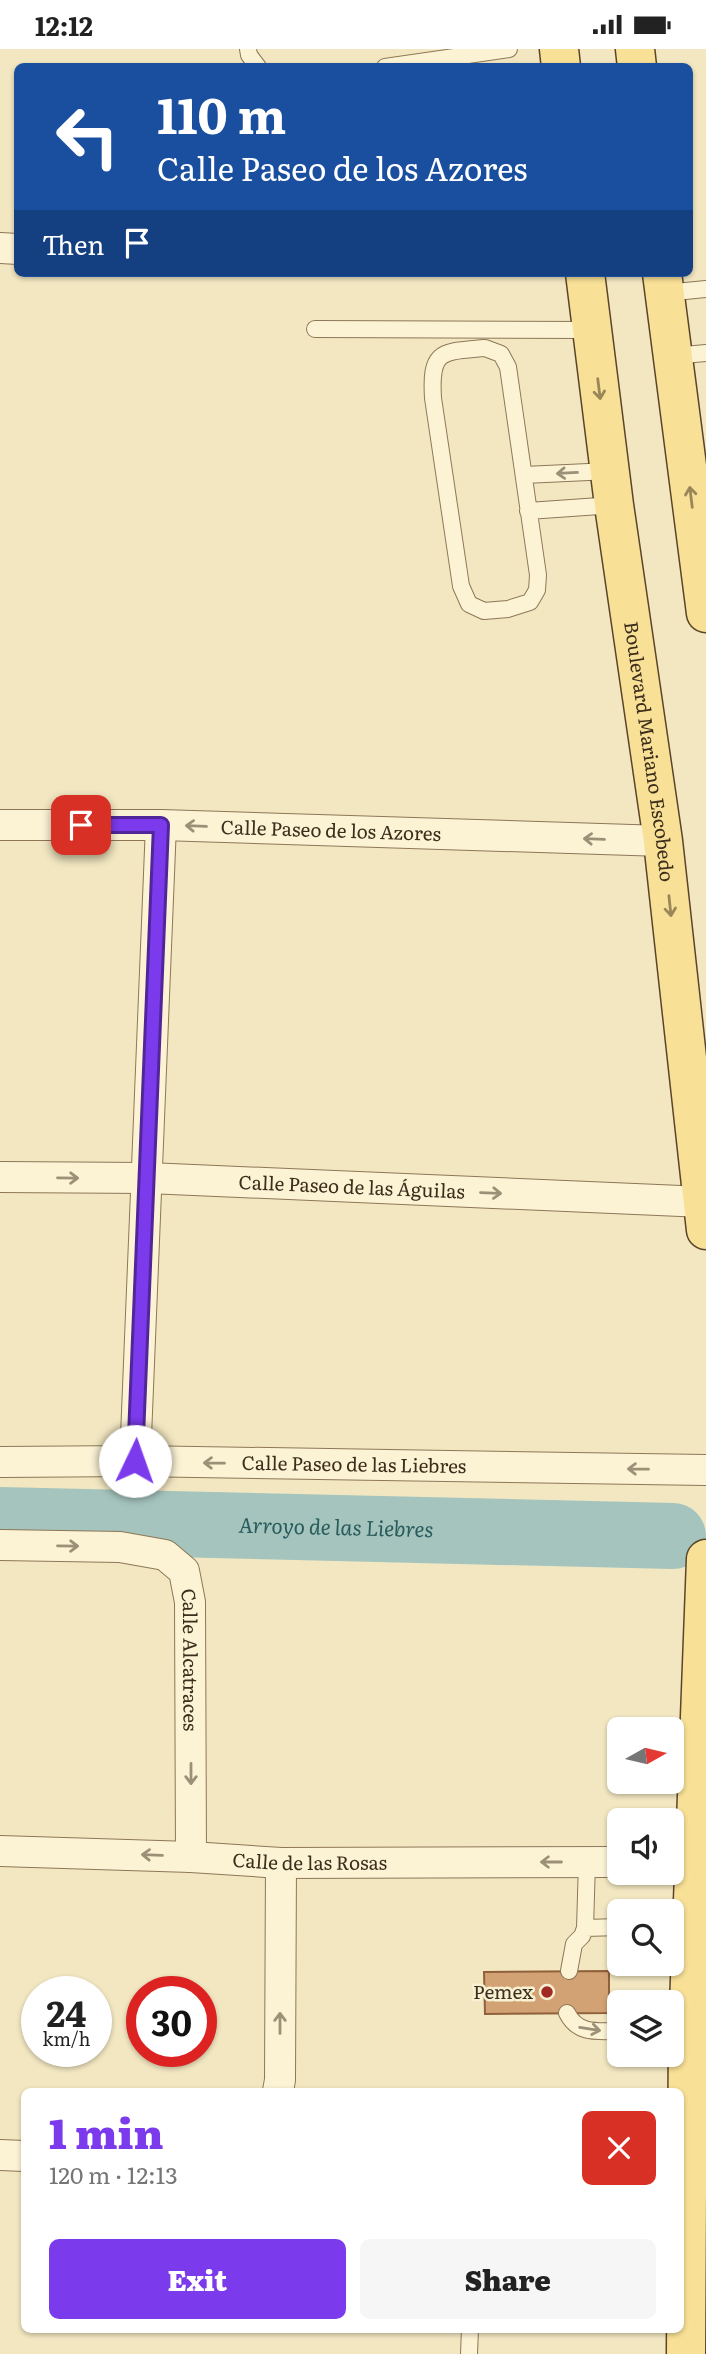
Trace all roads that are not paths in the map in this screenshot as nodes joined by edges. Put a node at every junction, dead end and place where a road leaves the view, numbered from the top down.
1 (509, 49) edge
2 (413, 63) edge
3 (585, 277) edge
4 (663, 283) edge
5 (706, 289) edge
6 (315, 329) dead end
7 (592, 330) junction
8 (689, 354) edge
9 (524, 475) junction
10 (612, 488) junction
11 (528, 511) junction
12 (706, 613) edge
13 (0, 825) edge
14 (161, 825) junction
15 (663, 841) junction
16 (0, 1177) edge
17 (148, 1178) junction
18 (705, 1216) edge
19 (135, 1461) junction
20 (0, 1462) edge
21 (706, 1470) edge
22 (0, 1545) edge
23 (706, 1559) edge
24 (0, 1851) edge
25 (191, 1857) junction
26 (587, 1862) junction
27 (607, 1862) edge
28 (684, 1862) edge
29 (281, 1863) junction
30 (607, 1927) edge
31 (585, 1928) junction
32 (569, 1971) dead end
33 (567, 2013) dead end
34 (607, 2031) edge
35 (681, 2067) edge
36 (279, 2088) edge
37 (681, 2088) edge
38 (0, 2155) edge
39 (21, 2155) edge
40 (684, 2247) edge
41 (470, 2333) edge
42 (469, 2354) edge
43 (686, 2354) edge

1 - 2 lane
3 - 7 main road, Boulevard Mariano Escobedo
4 - 5 lane
4 - 8 main road
6 - 7 lane
7 -> 10 main road, Boulevard Mariano Escobedo
12 -> 8 main road
10 -> 9 lane
9 - 11 lane
9 - 11 lane
10 - 11 lane
10 - 15 main road, Boulevard Mariano Escobedo
13 - 14 street, Calle Paseo de los Azores
15 -> 14 street, Calle Paseo de los Azores
14 - 17 street
15 -> 18 main road, Boulevard Mariano Escobedo
16 -> 17 street, Calle Paseo de las Águilas
17 -> 18 street, Calle Paseo de las Águilas
17 - 19 street
19 - 20 street, Calle Paseo de las Liebres
21 -> 19 street, Calle Paseo de las Liebres
22 -> 25 street, Calle Alcatraces
23 - 28 main road
25 -> 24 street, Calle de las Rosas
25 - 29 street, Calle de las Rosas
26 - 27 street, Calle de las Rosas
26 -> 29 street, Calle de las Rosas
26 - 31 lane
36 -> 29 street
30 - 31 lane
31 - 32 lane
33 -> 34 lane
35 - 37 main road
38 - 39 street
40 - 43 main road
41 - 42 lane

